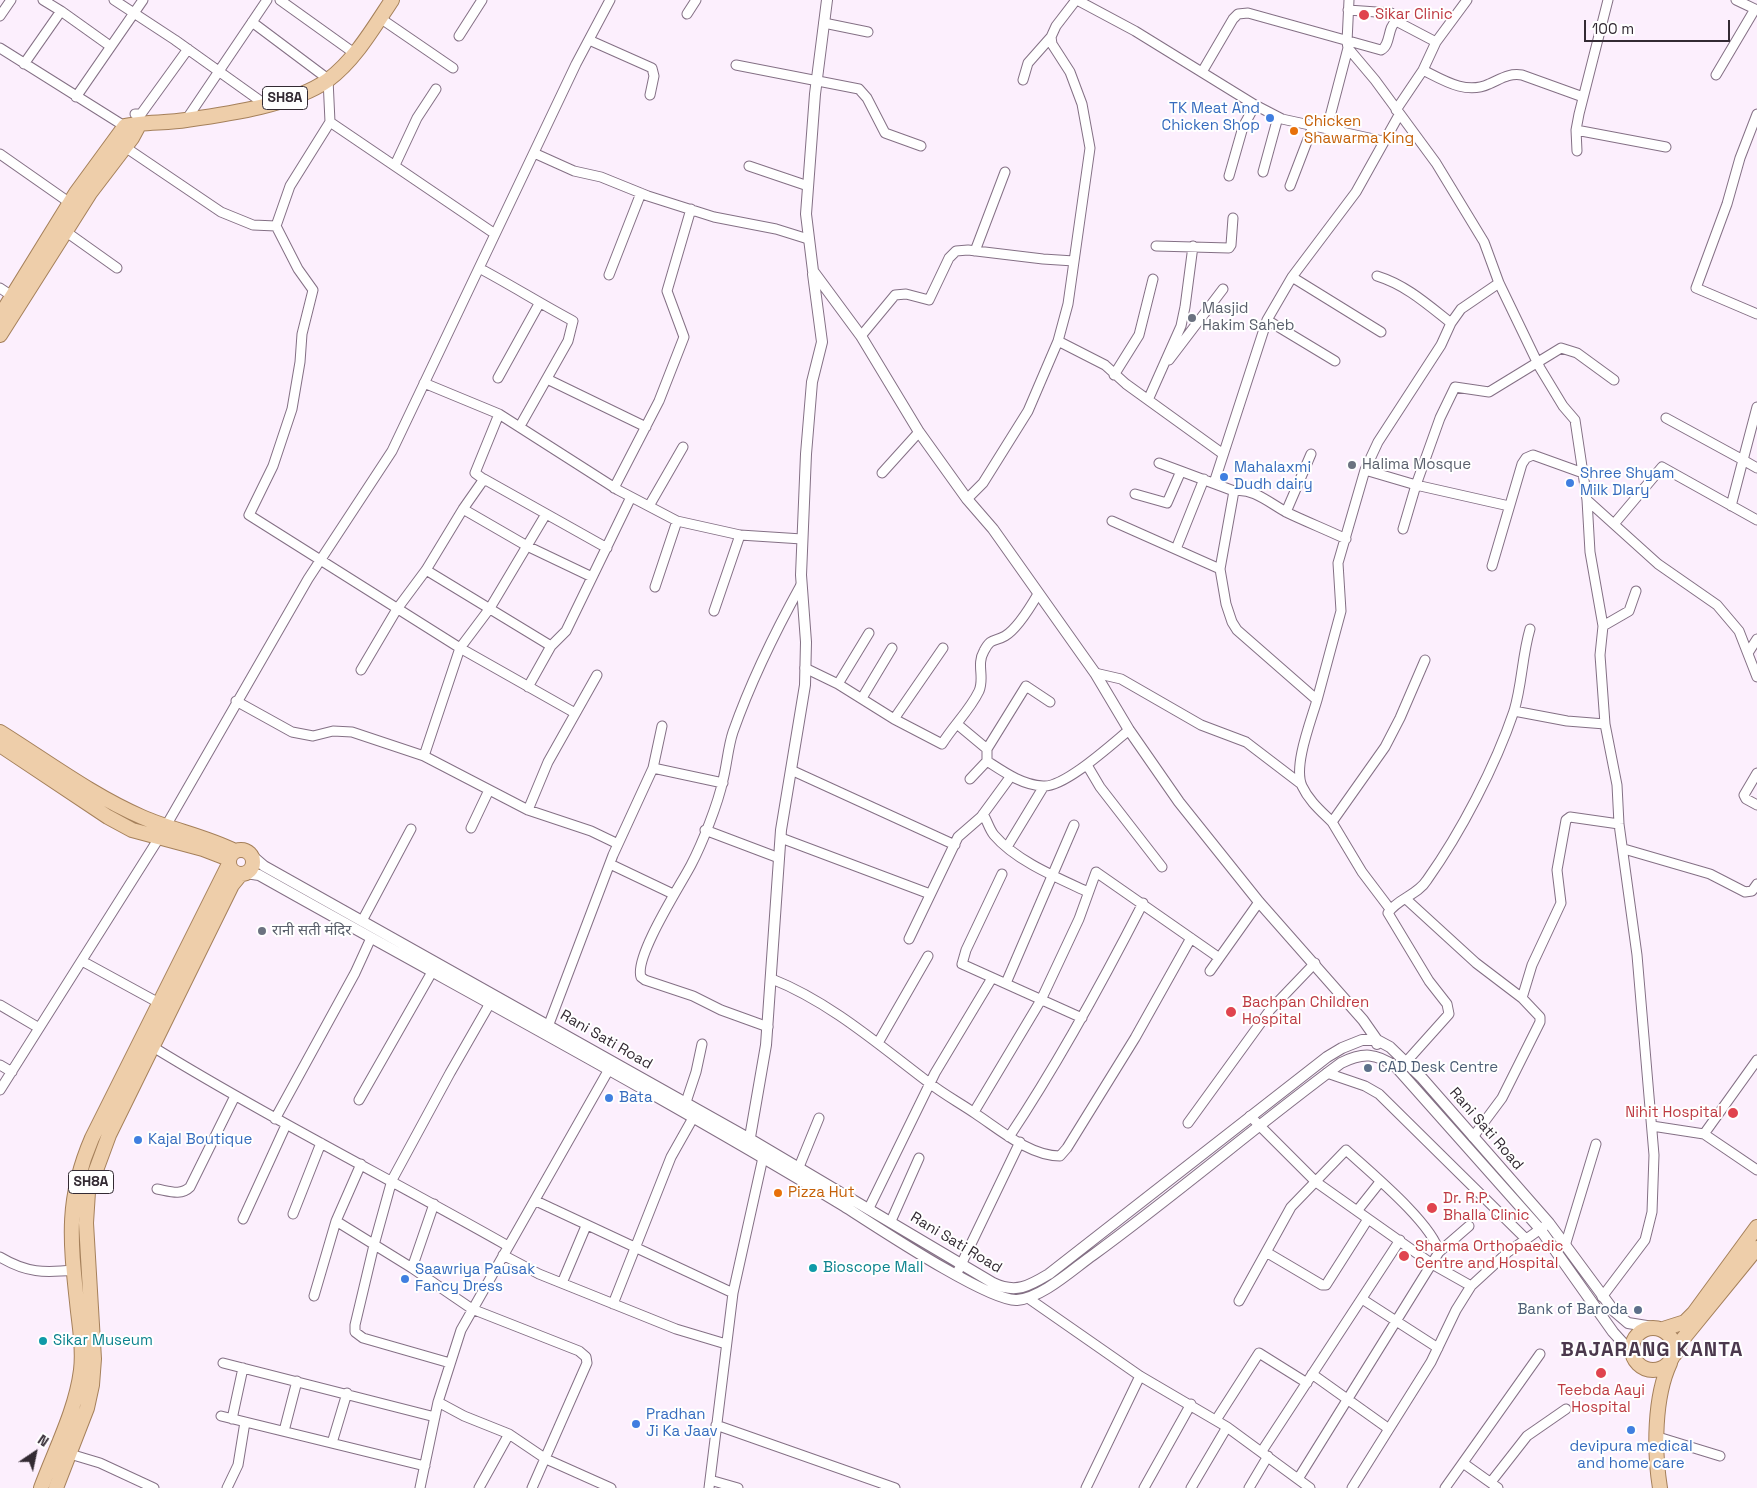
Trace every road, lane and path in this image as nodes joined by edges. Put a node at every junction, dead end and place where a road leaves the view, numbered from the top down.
1 (10, 0) edge
2 (43, 0) edge
3 (114, 0) edge
4 (143, 0) edge
5 (267, 0) edge
6 (280, 0) edge
7 (392, 0) edge
8 (482, 0) edge
9 (610, 0) edge
10 (696, 0) edge
11 (828, 0) edge
12 (1077, 0) edge
13 (1349, 0) edge
14 (1467, 0) edge
15 (1608, 0) edge
16 (1736, 0) edge
17 (1756, 9) edge
18 (61, 10) junction
19 (1348, 10) junction
20 (134, 12) junction
21 (1391, 13) dead end
22 (687, 14) dead end
23 (0, 16) edge
24 (380, 18) junction
25 (252, 22) junction
26 (824, 23) junction
27 (868, 32) dead end
28 (459, 36) dead end
29 (1051, 37) junction
30 (589, 40) junction
31 (1436, 42) junction
32 (1348, 45) junction
33 (110, 46) junction
34 (0, 48) edge
35 (188, 49) junction
36 (354, 52) junction
37 (24, 64) junction
38 (736, 65) dead end
39 (453, 68) dead end
40 (218, 70) junction
41 (1423, 70) junction
42 (1202, 72) junction
43 (1716, 75) dead end
44 (328, 79) junction
45 (1023, 80) dead end
46 (816, 81) junction
47 (436, 89) dead end
48 (650, 95) dead end
49 (1583, 97) junction
50 (76, 98) junction
51 (266, 105) junction
52 (1255, 105) junction
53 (1398, 113) junction
54 (1757, 114) edge
55 (1278, 117) junction
56 (186, 120) junction
57 (330, 122) junction
58 (134, 125) junction
59 (1313, 126) junction
60 (1327, 128) junction
61 (1576, 130) junction
62 (1753, 132) edge
63 (1383, 141) junction
64 (119, 143) junction
65 (921, 146) dead end
66 (1666, 147) dead end
67 (1577, 151) dead end
68 (534, 153) junction
69 (0, 154) edge
70 (395, 165) junction
71 (749, 166) dead end
72 (1005, 172) dead end
73 (1263, 172) dead end
74 (1229, 176) dead end
75 (808, 186) junction
76 (1290, 186) dead end
77 (641, 193) junction
78 (70, 203) junction
79 (691, 209) junction
80 (1233, 218) dead end
81 (276, 226) junction
82 (65, 231) junction
83 (495, 234) junction
84 (808, 239) junction
85 (1156, 246) dead end
86 (1193, 246) junction
87 (975, 251) junction
88 (1074, 261) junction
89 (117, 268) dead end
90 (479, 268) junction
91 (813, 271) junction
92 (609, 275) dead end
93 (1377, 276) dead end
94 (1292, 277) junction
95 (1153, 279) dead end
96 (1499, 282) junction
97 (1223, 289) dead end
98 (6, 292) edge
99 (539, 304) junction
100 (1757, 314) edge
101 (0, 316) edge
102 (1267, 320) junction
103 (1451, 322) junction
104 (1381, 332) dead end
105 (0, 335) edge
106 (861, 336) junction
107 (1058, 341) junction
108 (1335, 361) dead end
109 (1538, 362) junction
110 (1164, 366) junction
111 (1114, 374) junction
112 (498, 378) dead end
113 (547, 379) junction
114 (1614, 380) dead end
115 (424, 383) junction
116 (1148, 400) junction
117 (1757, 407) edge
118 (499, 414) junction
119 (1666, 418) dead end
120 (520, 426) junction
121 (646, 427) junction
122 (919, 432) junction
123 (683, 447) dead end
124 (1223, 454) junction
125 (1311, 454) dead end
126 (1742, 460) junction
127 (1159, 463) dead end
128 (1757, 468) edge
129 (1365, 470) junction
130 (1181, 471) junction
131 (882, 473) dead end
132 (1583, 473) junction
133 (1204, 480) junction
134 (486, 481) junction
135 (1214, 483) junction
136 (1416, 485) junction
137 (614, 488) junction
138 (1234, 491) junction
139 (1135, 494) dead end
140 (631, 497) junction
141 (967, 499) junction
142 (1587, 500) junction
143 (649, 506) junction
144 (1509, 506) junction
145 (1731, 506) junction
146 (463, 509) junction
147 (1286, 512) junction
148 (546, 514) junction
149 (1757, 520) edge
150 (678, 521) junction
151 (1112, 522) dead end
152 (1614, 524) junction
153 (1403, 529) dead end
154 (740, 535) junction
155 (1346, 538) junction
156 (802, 539) junction
157 (528, 546) junction
158 (607, 548) junction
159 (1176, 549) junction
160 (320, 561) junction
161 (1492, 566) dead end
162 (1220, 568) junction
163 (426, 570) junction
164 (592, 577) junction
165 (801, 584) junction
166 (655, 587) dead end
167 (1636, 591) dead end
168 (1038, 594) junction
169 (490, 608) junction
170 (397, 609) junction
171 (714, 611) dead end
172 (1604, 626) junction
173 (1530, 629) dead end
174 (869, 633) dead end
175 (1757, 639) edge
176 (551, 646) junction
177 (460, 648) junction
178 (892, 648) dead end
179 (943, 648) dead end
180 (1748, 653) junction
181 (1425, 660) dead end
182 (805, 668) junction
183 (361, 670) dead end
184 (1095, 673) junction
185 (597, 675) dead end
186 (1757, 677) edge
187 (838, 684) junction
188 (528, 686) junction
189 (862, 698) junction
190 (1317, 700) junction
191 (236, 701) junction
192 (1050, 702) dead end
193 (1514, 710) junction
194 (574, 713) junction
195 (894, 719) junction
196 (957, 724) junction
197 (1605, 724) junction
198 (662, 726) dead end
199 (1129, 730) junction
200 (0, 732) edge
201 (0, 745) edge
202 (987, 749) junction
203 (424, 756) junction
204 (987, 761) junction
205 (1087, 765) junction
206 (653, 768) junction
207 (791, 770) junction
208 (1757, 773) edge
209 (1011, 776) junction
210 (970, 779) dead end
211 (723, 783) junction
212 (1301, 784) junction
213 (1044, 786) junction
214 (489, 790) junction
215 (1757, 805) edge
216 (528, 810) junction
217 (984, 814) junction
218 (1332, 822) junction
219 (1619, 824) junction
220 (1074, 825) dead end
221 (471, 828) dead end
222 (411, 829) dead end
223 (705, 830) junction
224 (161, 832) junction
225 (781, 838) junction
226 (618, 844) junction
227 (955, 844) junction
228 (1007, 847) junction
229 (1624, 849) junction
230 (250, 854) junction
231 (231, 858) junction
232 (780, 858) junction
233 (610, 864) junction
234 (1162, 867) dead end
235 (243, 873) junction
236 (1002, 874) dead end
237 (1052, 876) junction
238 (1757, 884) edge
239 (1088, 892) junction
240 (673, 894) junction
241 (930, 894) junction
242 (1406, 899) junction
243 (1259, 902) junction
244 (1144, 903) junction
245 (1390, 910) junction
246 (362, 921) junction
247 (371, 938) junction
248 (1191, 938) junction
249 (909, 939) dead end
250 (928, 956) dead end
251 (1218, 957) junction
252 (82, 960) junction
253 (1315, 963) junction
254 (1210, 971) dead end
255 (432, 972) junction
256 (992, 978) junction
257 (772, 979) junction
258 (1006, 983) junction
259 (1041, 998) junction
260 (1522, 998) junction
261 (492, 1000) junction
262 (159, 1003) junction
263 (0, 1005) edge
264 (1082, 1018) junction
265 (549, 1024) junction
266 (40, 1028) junction
267 (768, 1028) junction
268 (1377, 1040) junction
269 (878, 1043) junction
270 (702, 1044) dead end
271 (154, 1047) junction
272 (1376, 1055) junction
273 (1757, 1060) edge
274 (1406, 1062) junction
275 (0, 1065) edge
276 (611, 1066) junction
277 (12, 1072) junction
278 (1327, 1074) junction
279 (930, 1084) junction
280 (0, 1090) edge
281 (235, 1096) junction
282 (359, 1100) dead end
283 (686, 1102) junction
284 (974, 1112) junction
285 (1250, 1116) junction
286 (692, 1118) junction
287 (819, 1118) dead end
288 (275, 1119) junction
289 (1188, 1123) dead end
290 (286, 1125) junction
291 (1261, 1126) junction
292 (1652, 1126) junction
293 (1704, 1134) junction
294 (1010, 1137) junction
295 (1473, 1137) junction
296 (1020, 1142) junction
297 (321, 1143) junction
298 (749, 1144) junction
299 (1596, 1144) dead end
300 (764, 1153) junction
301 (918, 1158) dead end
302 (361, 1164) junction
303 (799, 1167) junction
304 (1757, 1170) edge
305 (392, 1180) junction
306 (1316, 1182) junction
307 (1380, 1182) junction
308 (157, 1189) dead end
309 (536, 1201) junction
310 (434, 1204) junction
311 (869, 1208) junction
312 (1356, 1211) junction
313 (293, 1214) dead end
314 (243, 1219) dead end
315 (1368, 1219) junction
316 (336, 1221) junction
317 (891, 1221) junction
318 (586, 1226) junction
319 (1469, 1226) dead end
320 (1544, 1226) junction
321 (1757, 1227) edge
322 (1526, 1239) junction
323 (1400, 1240) junction
324 (374, 1245) junction
325 (508, 1246) junction
326 (1565, 1246) junction
327 (1754, 1247) edge
328 (636, 1248) junction
329 (1266, 1252) junction
330 (1439, 1252) junction
331 (503, 1255) junction
332 (0, 1257) edge
333 (961, 1264) junction
334 (1432, 1264) junction
335 (412, 1268) junction
336 (74, 1270) junction
337 (956, 1275) junction
338 (1052, 1278) junction
339 (562, 1283) junction
340 (1471, 1286) junction
341 (733, 1293) junction
342 (314, 1296) dead end
343 (1602, 1297) junction
344 (1028, 1298) junction
345 (1362, 1299) junction
346 (1239, 1301) dead end
347 (613, 1304) junction
348 (472, 1309) junction
349 (1396, 1321) junction
350 (1658, 1328) junction
351 (726, 1344) junction
352 (1438, 1348) junction
353 (1632, 1353) junction
354 (1540, 1354) dead end
355 (1672, 1358) junction
356 (223, 1363) dead end
357 (450, 1363) junction
358 (243, 1368) junction
359 (1644, 1368) junction
360 (1312, 1374) junction
361 (1140, 1376) junction
362 (297, 1381) junction
363 (1306, 1383) junction
364 (347, 1393) junction
365 (1659, 1400) junction
366 (1348, 1401) junction
367 (438, 1402) junction
368 (1191, 1404) junction
369 (1566, 1409) dead end
370 (221, 1416) dead end
371 (434, 1417) junction
372 (232, 1419) junction
373 (1216, 1420) junction
374 (245, 1422) junction
375 (716, 1425) junction
376 (1227, 1427) junction
377 (1389, 1429) junction
378 (284, 1431) junction
379 (509, 1434) junction
380 (1658, 1437) junction
381 (332, 1443) junction
382 (70, 1454) junction
383 (1265, 1454) junction
384 (1720, 1456) dead end
385 (546, 1459) junction
386 (1464, 1463) junction
387 (425, 1466) junction
388 (1298, 1479) junction
389 (710, 1484) edge
390 (1495, 1485) edge
391 (1307, 1487) edge
392 (41, 1488) edge
393 (56, 1488) edge
394 (154, 1488) edge
395 (227, 1488) edge
396 (420, 1488) edge
397 (479, 1488) edge
398 (532, 1488) edge
399 (611, 1488) edge
400 (738, 1488) edge
401 (895, 1488) edge
402 (1086, 1488) edge
403 (1144, 1488) edge
404 (1191, 1488) edge
405 (1249, 1488) edge
406 (1352, 1488) edge
407 (1445, 1488) edge
408 (1660, 1488) edge

1 - 23 street
2 - 18 street
3 - 20 street
4 - 20 street
5 - 25 street
6 - 36 street
7 - 24 main road, SH8A
8 - 28 street
9 - 30 street
10 - 22 street
11 - 26 street
12 - 29 street
12 - 42 street
13 - 19 street
14 - 31 street
15 - 49 street
16 - 17 street
17 - 43 street
18 - 33 street
18 - 37 street
19 - 21 street
19 - 32 street
20 - 33 street
20 - 35 street
24 - 36 main road, SH8A
24 - 39 street
25 - 40 street
25 - 44 street
26 - 27 street
26 - 46 street
29 - 45 street
29 - 88 street
30 - 48 street
30 - 68 street
31 - 32 street
31 - 41 street
32 - 42 street
32 - 53 street
32 - 60 street
33 - 50 street
34 - 37 street
35 - 40 street
35 - 58 street
36 - 44 main road, SH8A
37 - 50 street
38 - 46 street
40 - 51 street
40 - 56 street
41 - 49 street
41 - 53 street
42 - 52 street
44 - 51 main road, SH8A
44 - 57 street
46 - 65 street
46 - 75 street
47 - 70 street
49 - 61 street
50 - 58 street
51 - 56 main road, SH8A
52 - 55 street
52 - 74 street
53 - 63 street
53 - 96 street
54 - 62 street
55 - 59 street
55 - 73 street
56 - 58 main road, SH8A
57 - 70 street
57 - 81 street
58 - 64 main road
59 - 60 street
59 - 76 street
60 - 63 street
61 - 66 street
61 - 67 street
62 - 100 street
63 - 94 street
64 - 78 main road
64 - 81 street
64 - 82 main road
68 - 77 street
68 - 83 street
69 - 78 street
70 - 83 street
71 - 75 street
72 - 87 street
75 - 84 street
77 - 79 street
77 - 92 street
78 - 98 main road
79 - 84 street
79 - 121 street
80 - 86 street
81 - 160 street
82 - 89 street
82 - 105 main road
83 - 90 street
84 - 91 street
85 - 86 street
86 - 110 street
87 - 88 street
87 - 106 street
88 - 107 street
90 - 99 street
90 - 115 street
91 - 106 street
91 - 156 street
93 - 103 street
94 - 102 street
94 - 104 street
95 - 111 street
96 - 103 street
96 - 109 street
97 - 110 street
98 - 101 main road
99 - 112 street
99 - 113 street
102 - 108 street
102 - 124 street
103 - 129 street
106 - 122 street
107 - 111 street
107 - 141 street
109 - 114 street
109 - 132 street
109 - 136 street
110 - 116 street
111 - 116 street
113 - 120 street
113 - 121 street
115 - 118 street
115 - 160 street
116 - 124 street
117 - 126 street
118 - 120 street
118 - 134 street
119 - 126 street
120 - 137 street
121 - 137 street
122 - 131 street
122 - 141 street
123 - 143 street
124 - 135 street
125 - 147 street
126 - 128 street
126 - 145 street
127 - 130 street
129 - 136 street
129 - 155 street
130 - 133 street
130 - 139 street
132 - 142 street
132 - 144 street
133 - 135 street
133 - 159 street
134 - 146 street
134 - 148 street
135 - 138 street
136 - 144 street
136 - 153 street
137 - 140 street
138 - 147 street
138 - 162 street
140 - 143 street
140 - 158 street
141 - 168 street
142 - 152 street
142 - 172 street
143 - 150 street
144 - 161 street
145 - 149 street
145 - 152 street
146 - 157 street
146 - 163 street
147 - 155 street
148 - 157 street
148 - 158 street
150 - 154 street
150 - 166 street
151 - 159 street
152 - 180 street
154 - 156 street
154 - 171 street
155 - 190 street
156 - 165 street
157 - 164 street
157 - 169 street
158 - 164 street
159 - 162 street
160 - 170 street
160 - 191 street
162 - 190 street
163 - 169 street
163 - 170 street
164 - 176 street
165 - 182 street
165 - 211 street
167 - 172 street
168 - 184 street
168 - 196 street
169 - 176 street
169 - 177 street
170 - 177 street
170 - 183 street
172 - 197 street
173 - 193 street
174 - 187 street
175 - 180 street
176 - 188 street
177 - 188 street
177 - 203 street
178 - 189 street
179 - 195 street
180 - 186 street
181 - 218 street
182 - 187 street
182 - 207 street
184 - 199 street
184 - 212 street
185 - 194 street
187 - 189 street
188 - 194 street
189 - 195 street
190 - 212 street
191 - 203 street
191 - 224 street
192 - 202 street
193 - 197 street
193 - 242 street
194 - 216 street
195 - 196 street
196 - 202 street
197 - 219 street
198 - 206 street
199 - 205 street
199 - 243 street
200 - 224 main road
201 - 224 main road
202 - 204 street
203 - 214 street
204 - 209 street
204 - 210 street
205 - 213 street
205 - 234 street
206 - 211 street
206 - 226 street
207 - 225 street
207 - 227 street
208 - 215 street
209 - 213 street
209 - 217 street
211 - 223 street
212 - 218 street
213 - 228 street
214 - 216 street
214 - 221 street
216 - 226 street
217 - 227 street
217 - 228 street
218 - 245 street
219 - 229 street
219 - 260 street
220 - 237 street
222 - 246 street
223 - 232 street
223 - 240 street
224 - 231 main road
224 - 252 street
225 - 232 street
225 - 241 street
226 - 233 street
227 - 241 street
228 - 237 street
229 - 238 street
229 - 292 street
230 - 231 main road
230 - 235 main road, SH8A
230 - 246 street, Rani Sati Road
231 - 235 main road
231 - 262 main road, SH8A
232 - 257 street
233 - 240 street
233 - 265 street
235 - 247 street
235 - 271 main road, SH8A
236 - 256 street
237 - 239 street
237 - 258 street
239 - 244 street
239 - 259 street
240 - 267 street
241 - 249 street
242 - 245 street
242 - 260 street
243 - 251 street
243 - 253 street
244 - 248 street
244 - 264 street
245 - 274 street
246 - 261 street, Rani Sati Road
247 - 255 street
247 - 288 street
248 - 251 street
248 - 296 street
250 - 269 street
251 - 254 street
252 - 262 street
252 - 266 street
253 - 268 street
253 - 289 street
255 - 261 street
255 - 282 street
256 - 258 street
256 - 279 street
257 - 267 street
257 - 269 street
258 - 259 street
259 - 264 street
259 - 284 street
260 - 295 street
261 - 265 street, Rani Sati Road
261 - 276 street
261 - 305 street
262 - 336 main road, SH8A
263 - 266 street
264 - 294 street
265 - 276 street, Rani Sati Road
266 - 277 street
267 - 298 street
268 - 272 street
268 - 274 street, Rani Sati Road
268 - 285 street, Rani Sati Road
269 - 279 street
270 - 283 street
271 - 281 street
271 - 382 main road, SH8A
272 - 278 street
272 - 320 street
273 - 293 street
274 - 295 street, Rani Sati Road
275 - 277 street
276 - 283 street, Rani Sati Road
276 - 286 street
276 - 309 street
277 - 280 street
278 - 291 street
278 - 322 street
279 - 284 street
279 - 311 street
281 - 288 street
281 - 308 street
283 - 298 street, Rani Sati Road
284 - 294 street
285 - 291 street
285 - 338 street, Rani Sati Road
286 - 298 street
286 - 328 street
287 - 303 street
288 - 290 street
290 - 297 street
290 - 314 street
291 - 306 street
291 - 338 street
292 - 293 street
292 - 343 street
293 - 304 street
294 - 296 street
295 - 320 street, Rani Sati Road
296 - 333 street
297 - 302 street
297 - 313 street
298 - 300 street
299 - 326 street
300 - 303 street, Rani Sati Road
300 - 337 street
300 - 341 street
301 - 317 street
302 - 305 street
302 - 316 street
303 - 311 street, Rani Sati Road
305 - 310 street
305 - 324 street
306 - 307 street
306 - 312 street
306 - 329 street
307 - 312 street
307 - 330 street
309 - 318 street
309 - 325 street
310 - 325 street
310 - 335 street
311 - 317 street, Rani Sati Road
312 - 315 street
315 - 323 street
315 - 329 street
316 - 324 street
316 - 342 street
317 - 333 street, Rani Sati Road
318 - 328 street
318 - 339 street
319 - 330 street
320 - 322 street
320 - 326 street, Rani Sati Road
320 - 353 street
321 - 327 main road
322 - 340 street
323 - 334 street
323 - 345 street
324 - 335 street
324 - 357 street
325 - 331 street
326 - 343 street, Rani Sati Road
327 - 350 main road
327 - 355 main road
328 - 341 street
328 - 347 street
329 - 346 street
330 - 334 street
331 - 339 street
331 - 348 street
332 - 336 street
333 - 337 street
333 - 338 street, Rani Sati Road
334 - 340 street
334 - 349 street
335 - 348 street
336 - 392 main road, SH8A
337 - 344 street
338 - 344 street
339 - 347 street
340 - 352 street
341 - 351 street
343 - 350 street, Rani Sati Road
344 - 361 street
345 - 349 street
345 - 360 street
347 - 351 street
348 - 357 street
348 - 385 street
349 - 352 street
349 - 366 street
350 - 353 main road
350 - 355 main road
351 - 375 street
352 - 377 street
353 - 359 main road
354 - 386 street
355 - 359 main road
355 - 365 main road
356 - 358 street
357 - 367 street
358 - 362 street
358 - 372 street
359 - 365 main road
360 - 363 street
360 - 366 street
361 - 368 street
361 - 402 street
362 - 364 street
362 - 378 street
363 - 373 street
363 - 383 street
364 - 371 street
364 - 381 street
365 - 380 main road
366 - 377 street
366 - 388 street
367 - 371 street
367 - 379 street
368 - 373 street
368 - 403 street
369 - 390 street
370 - 372 street
371 - 387 street
372 - 374 street
373 - 376 street
374 - 378 street
374 - 395 street
375 - 389 street
375 - 401 street
376 - 383 street
376 - 404 street
377 - 406 street
378 - 381 street
379 - 385 street
379 - 397 street
380 - 384 street
380 - 408 main road
381 - 387 street
382 - 393 main road, SH8A
382 - 394 street
383 - 388 street
383 - 405 street
385 - 398 street
385 - 399 street
386 - 390 street
386 - 407 street
387 - 396 street
388 - 391 street
389 - 400 street

